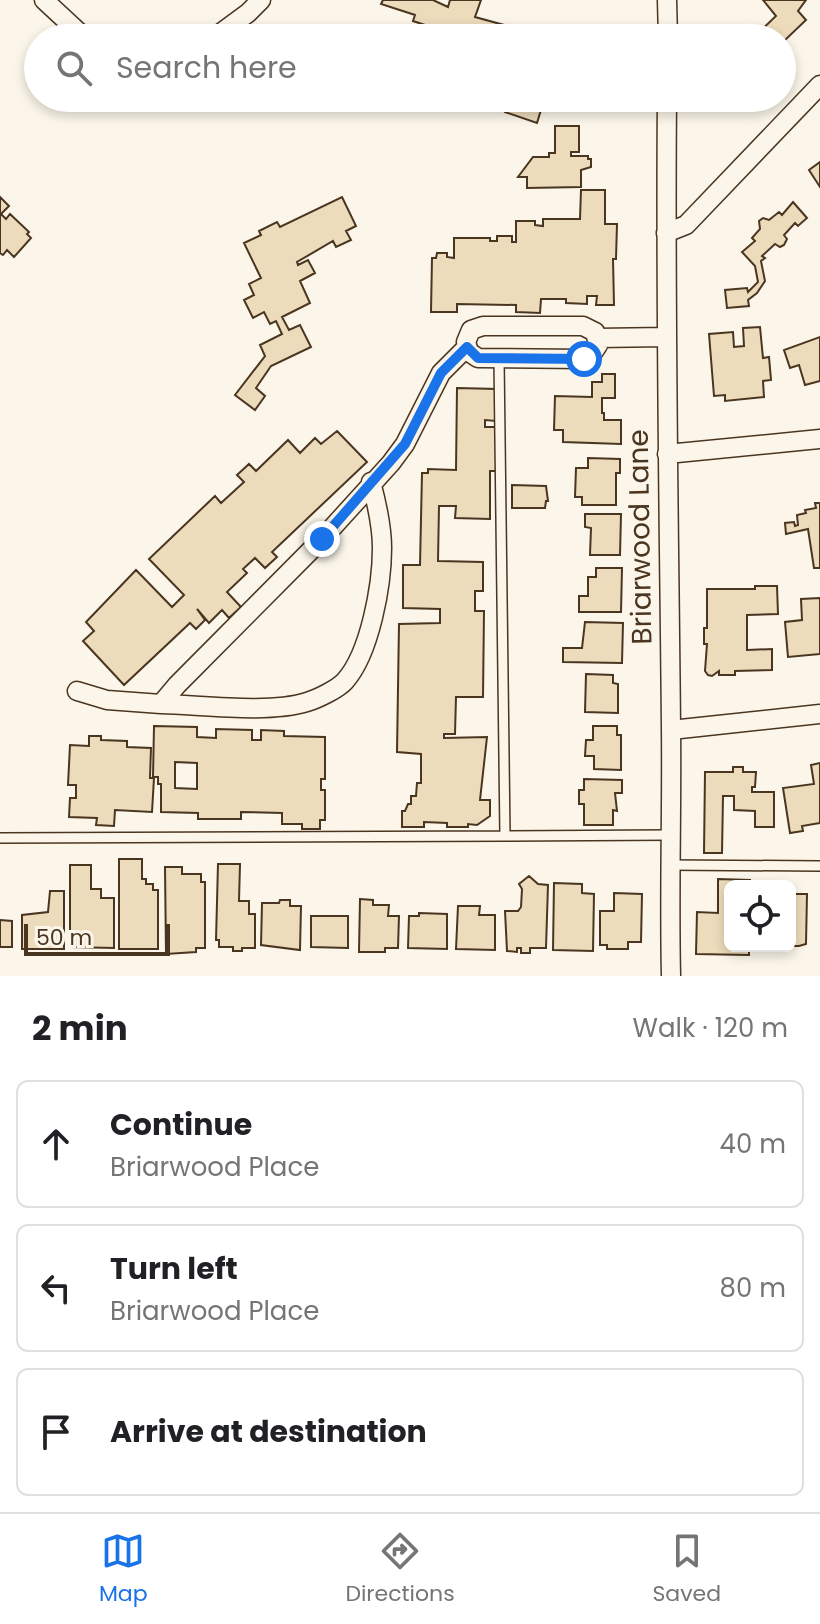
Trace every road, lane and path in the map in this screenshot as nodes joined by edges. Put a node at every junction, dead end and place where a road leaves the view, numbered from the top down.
1 (44, 0) edge
2 (261, 0) edge
3 (671, 3) edge
4 (70, 24) edge
5 (233, 24) edge
6 (669, 24) edge
7 (820, 85) edge
8 (796, 110) edge
9 (667, 112) edge
10 (794, 112) edge
11 (666, 233) junction
12 (665, 337) junction
13 (598, 338) junction
14 (467, 347) junction
15 (499, 359) junction
16 (820, 439) edge
17 (667, 454) junction
18 (371, 482) junction
19 (77, 691) dead end
20 (161, 704) junction
21 (820, 714) edge
22 (671, 730) junction
23 (670, 835) junction
24 (505, 836) junction
25 (0, 838) edge
26 (669, 865) junction
27 (820, 866) edge
28 (671, 976) edge

1 - 4 street
2 - 5 street
3 - 6 street
7 - 8 street
9 - 11 street, Briarwood Lane
10 - 11 street
11 - 12 street, Briarwood Lane
12 - 13 street
12 - 17 street, Briarwood Lane
13 - 14 street
13 - 15 street
14 - 15 street
14 - 18 street
15 - 24 lane
16 - 17 street
17 - 22 street, Briarwood Lane
18 - 20 street
18 - 20 street
19 - 20 street
21 - 22 street
22 - 23 street, Briarwood Lane
23 - 24 lane
23 - 26 street, Briarwood Lane
24 - 25 lane
26 - 27 lane
26 - 28 street, Briarwood Lane

